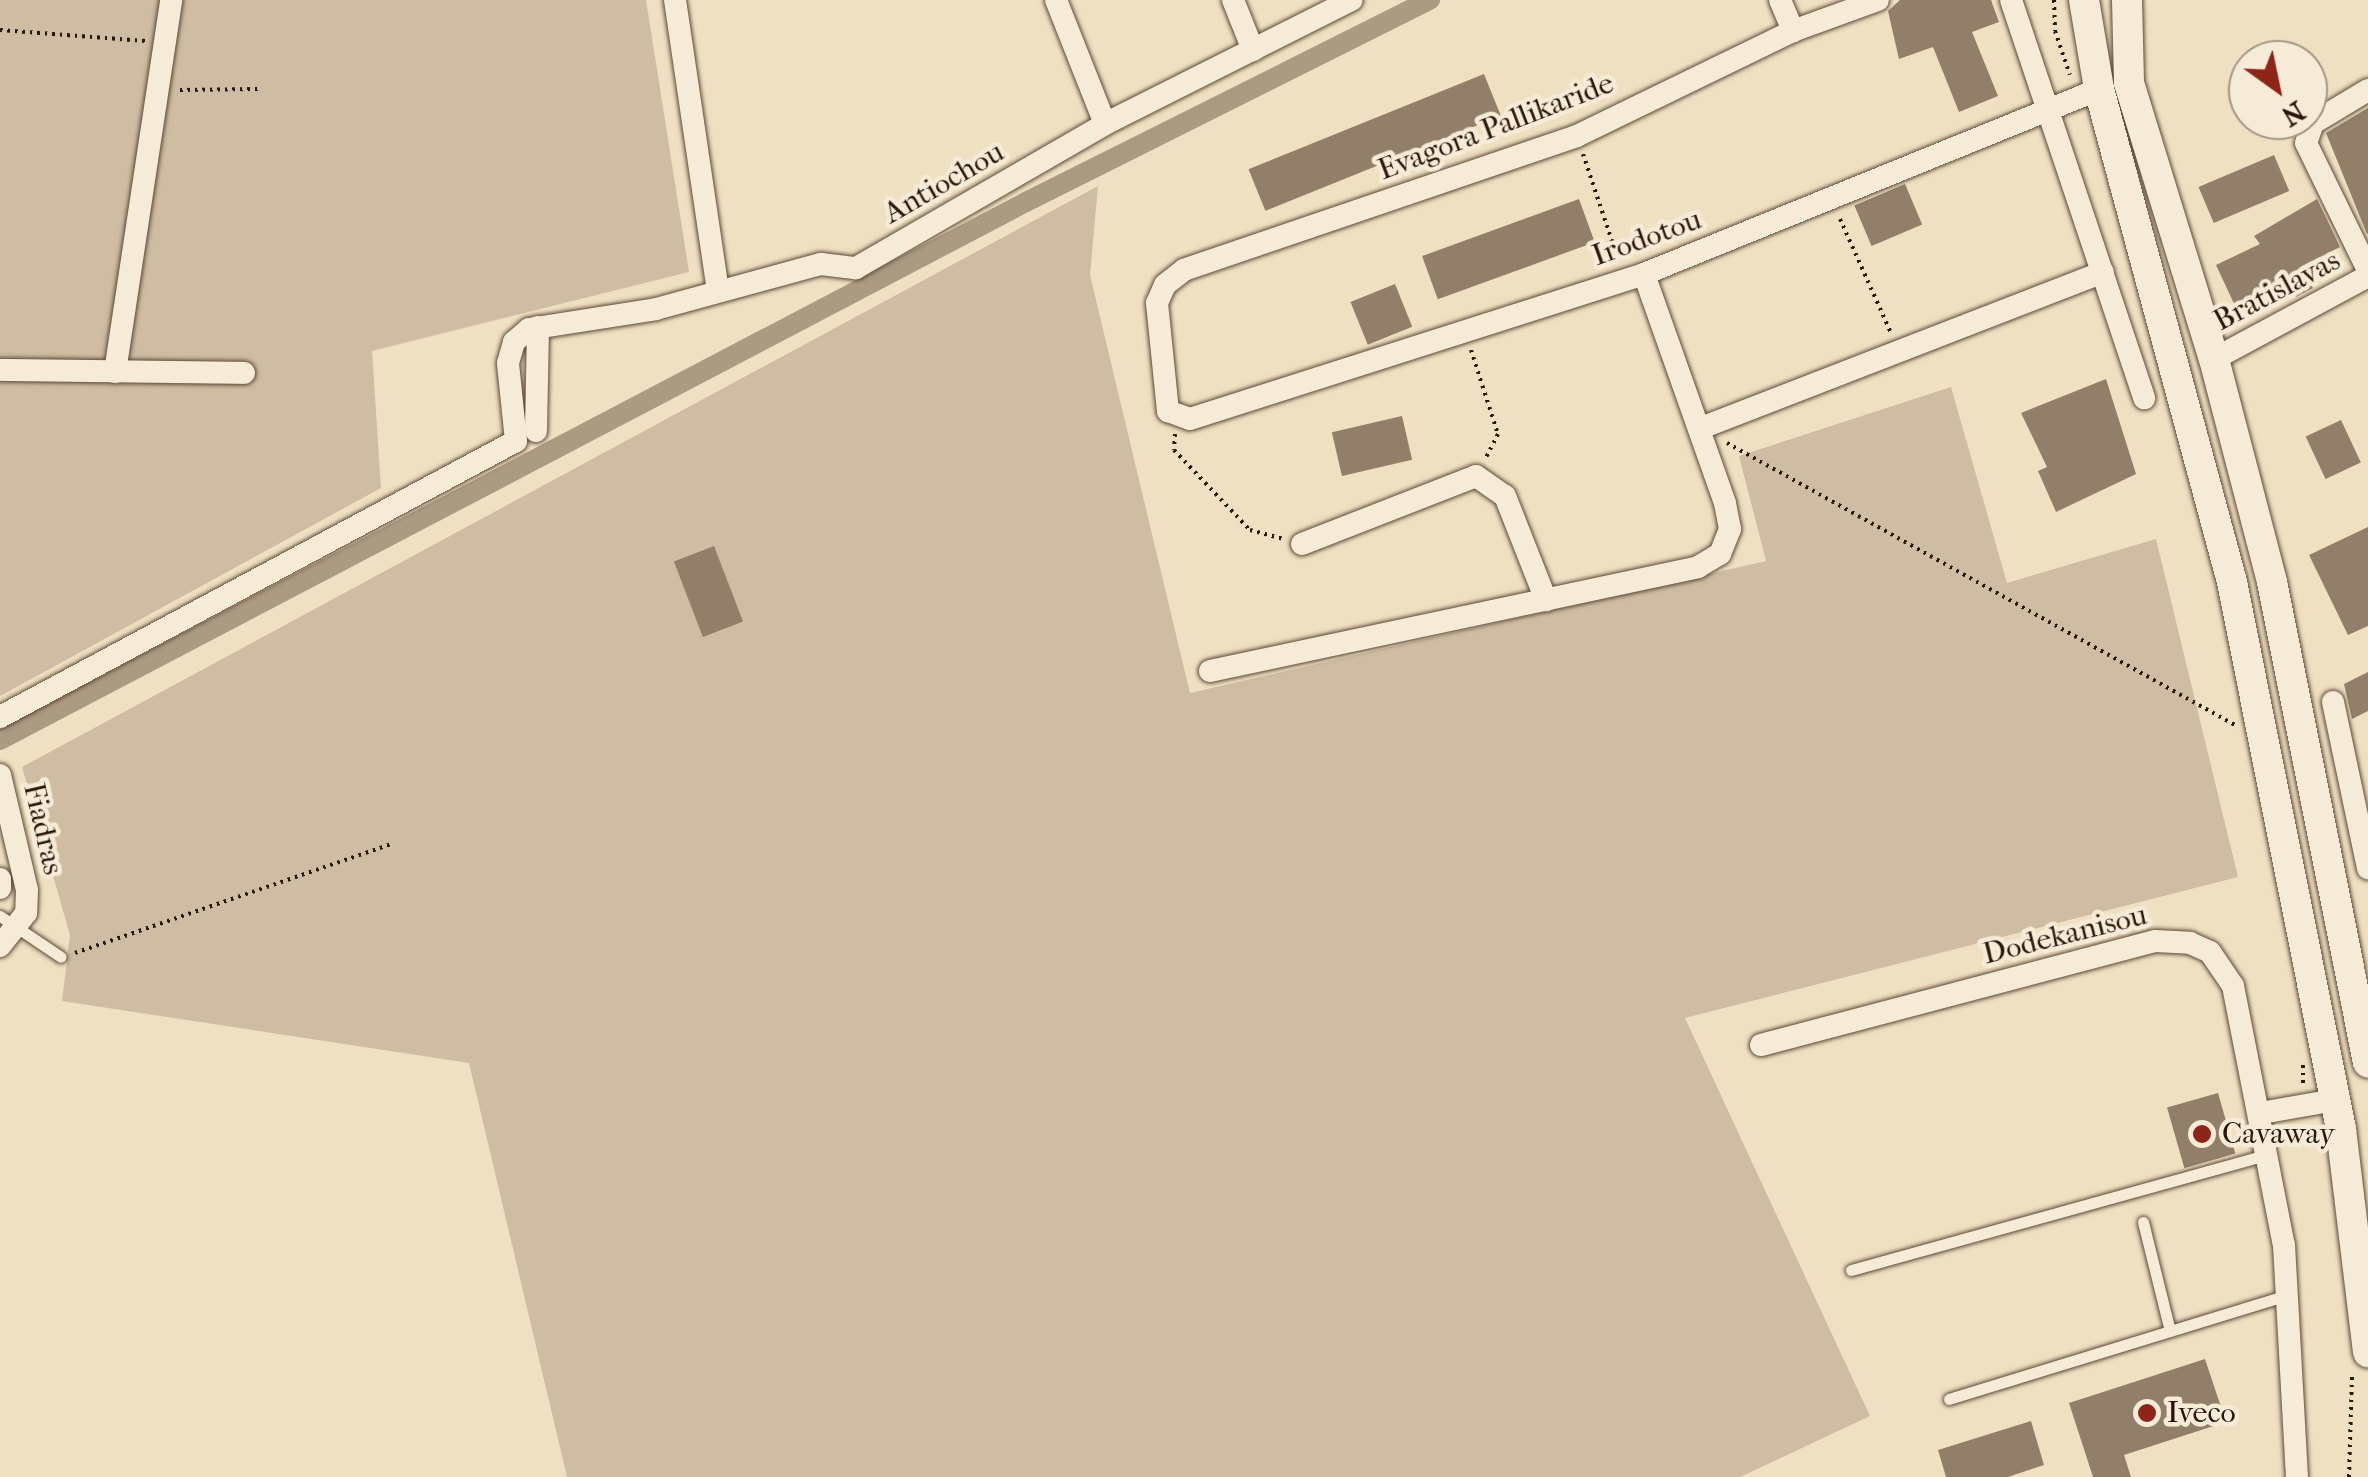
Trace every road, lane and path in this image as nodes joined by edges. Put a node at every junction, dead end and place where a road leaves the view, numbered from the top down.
1 (170, 0) edge
2 (676, 0) edge
3 (1056, 0) edge
4 (1233, 0) edge
5 (1352, 0) edge
6 (1780, 0) edge
7 (1878, 0) edge
8 (2012, 0) edge
9 (2054, 0) edge
10 (2084, 0) edge
11 (2127, 0) edge
12 (0, 30) edge
13 (1793, 31) junction
14 (166, 43) junction
15 (1253, 50) junction
16 (260, 89) dead end
17 (162, 90) junction
18 (2368, 90) edge
19 (2088, 94) junction
20 (2050, 111) junction
21 (1105, 124) junction
22 (1577, 136) junction
23 (1831, 199) junction
24 (2103, 272) junction
25 (2368, 273) edge
26 (1634, 277) junction
27 (718, 291) junction
28 (1465, 332) junction
29 (1899, 352) junction
30 (2214, 359) junction
31 (0, 370) edge
32 (115, 372) junction
33 (244, 374) dead end
34 (2144, 398) dead end
35 (1176, 419) junction
36 (1701, 428) junction
37 (1476, 476) junction
38 (1302, 544) joint
39 (1546, 600) junction
40 (1210, 671) dead end
41 (2332, 702) dead end
42 (2236, 710) dead end
43 (0, 717) edge
44 (2240, 727) junction
45 (2242, 738) dead end
46 (0, 775) edge
47 (2363, 826) edge
48 (392, 844) dead end
49 (2368, 868) edge
50 (0, 879) edge
51 (0, 888) edge
52 (5, 931) edge
53 (62, 957) joint
54 (1761, 1045) dead end
55 (2306, 1055) dead end
56 (2368, 1063) edge
57 (2322, 1102) junction
58 (2261, 1112) junction
59 (2267, 1155) junction
60 (2143, 1222) dead end
61 (1851, 1270) dead end
62 (2290, 1294) junction
63 (2170, 1331) junction
64 (2359, 1353) edge
65 (1949, 1399) dead end
66 (2297, 1477) edge
67 (2349, 1477) edge

1 - 14 street
2 - 27 street
3 - 21 street
4 - 15 street
5 - 15 street, Antiochou
6 - 13 street
7 - 13 street, Evagora Pallikaride
8 - 20 street
9 - 19 path
10 - 19 main road
11 - 30 main road
12 - 14 path
13 - 22 street, Evagora Pallikaride
14 - 17 street
15 - 21 street, Antiochou
16 - 17 path
17 - 32 street
18 - 25 street
19 - 20 street, Irodotou
19 - 57 main road
20 - 23 street, Irodotou
20 - 24 street
21 - 27 street, Antiochou
22 - 26 path
22 - 35 street, Evagora Pallikaride
23 - 26 street, Irodotou
23 - 29 path
24 - 29 street
24 - 34 street
25 - 30 street, Bratislavas
26 - 28 street, Irodotou
26 - 36 street
27 - 43 street, Antiochou
28 - 35 street, Irodotou
28 - 37 path
29 - 36 street
30 - 56 main road
31 - 32 street
32 - 33 street
35 - 38 path
36 - 39 street
36 - 44 path
37 - 38 street
37 - 39 street
39 - 40 street
41 - 47 street
42 - 44 path
44 - 45 path
46 - 52 street, Fiadras
47 - 49 street
48 - 53 path
50 - 51 street
52 - 53 lane
54 - 58 street, Dodekanisou
55 - 57 path
57 - 58 street
57 - 64 main road
58 - 59 street, Dodekanisou
59 - 61 lane
59 - 62 street, Dodekanisou
60 - 63 lane
62 - 63 lane
62 - 66 street, Dodekanisou
63 - 65 lane
64 - 67 path

